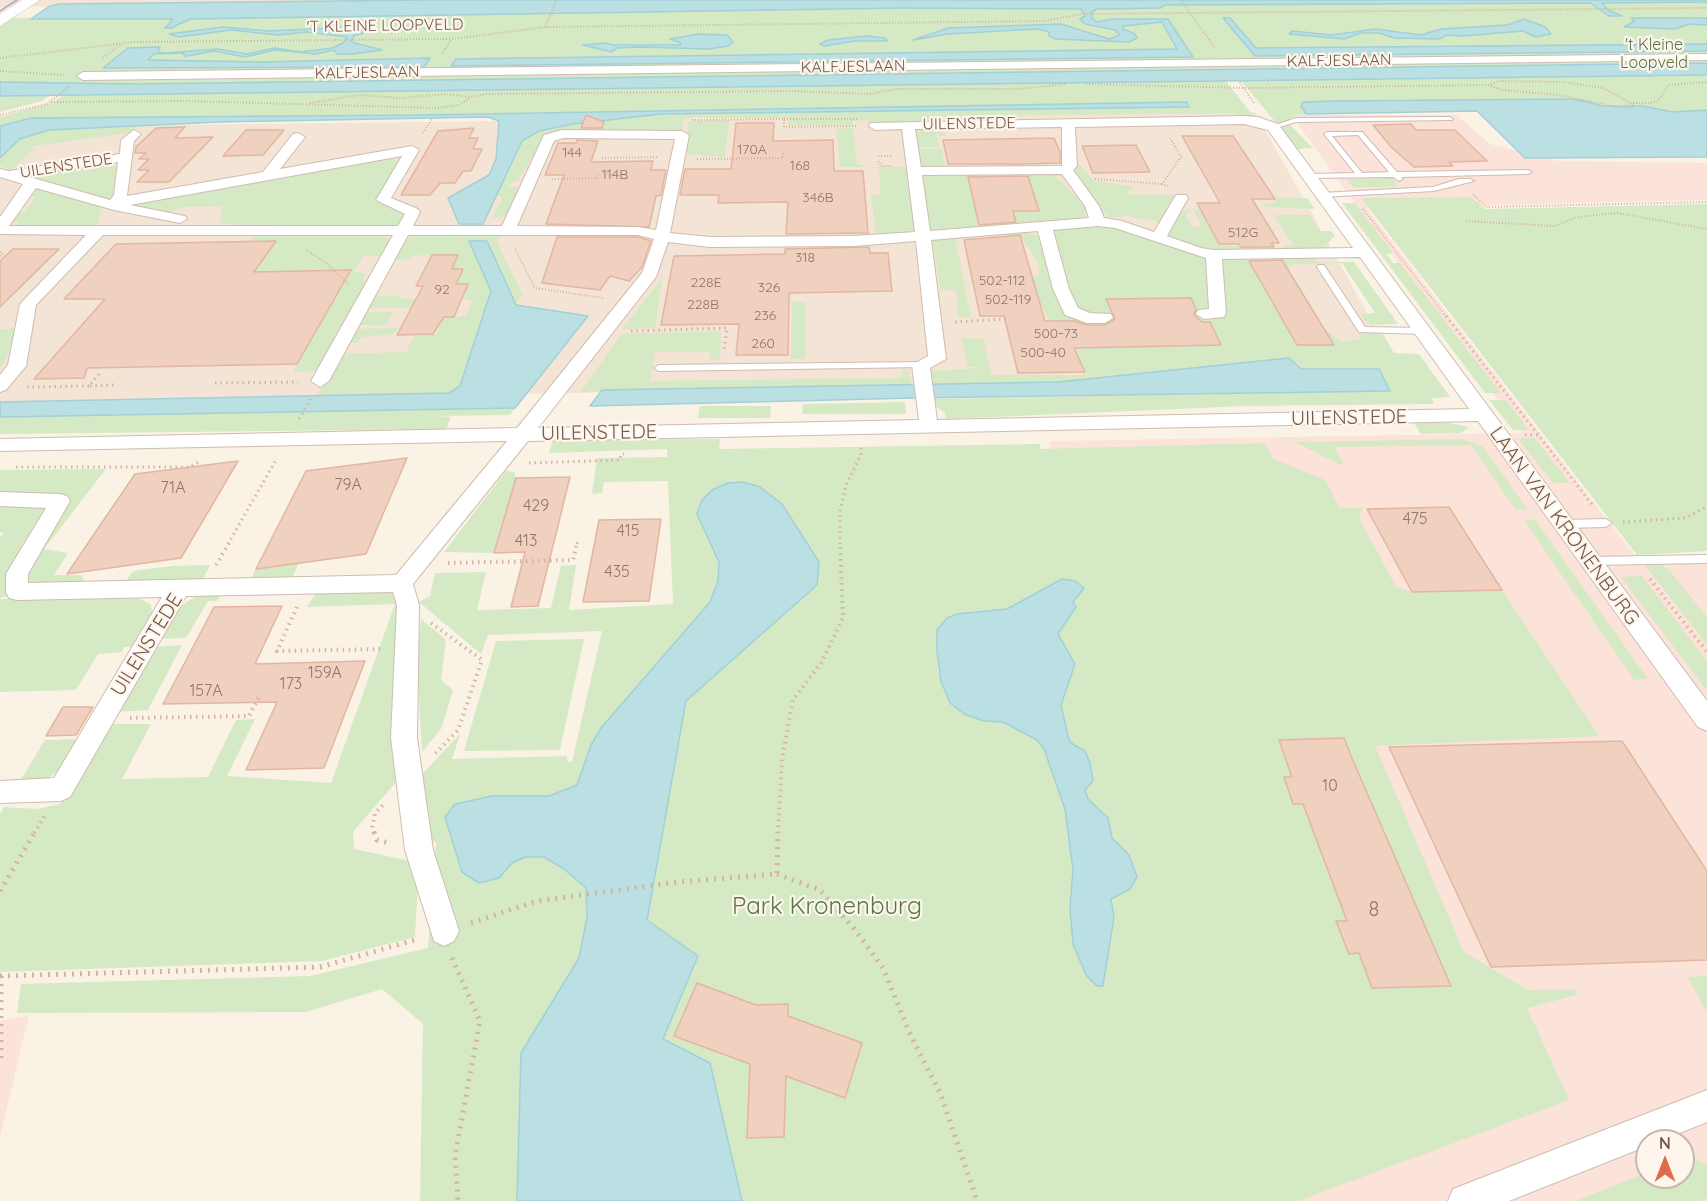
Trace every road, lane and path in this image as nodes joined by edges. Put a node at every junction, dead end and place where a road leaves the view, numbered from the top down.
1 (557, 0) edge
2 (1181, 0) edge
3 (27, 4) edge
4 (1707, 8) edge
5 (1190, 13) junction
6 (2, 20) edge
7 (545, 27) junction
8 (1707, 57) edge
9 (0, 58) edge
10 (1226, 62) junction
11 (0, 71) edge
12 (80, 78) junction
13 (1707, 82) edge
14 (1072, 84) dead end
15 (1083, 84) dead end
16 (1488, 85) junction
17 (471, 97) junction
18 (51, 102) junction
19 (1631, 103) junction
20 (304, 104) junction
21 (438, 108) junction
22 (435, 113) dead end
23 (0, 116) edge
24 (432, 119) dead end
25 (784, 119) junction
26 (860, 119) dead end
27 (1450, 119) dead end
28 (1068, 123) junction
29 (908, 125) junction
30 (875, 126) joint
31 (1273, 127) junction
32 (423, 133) joint
33 (134, 134) dead end
34 (682, 135) junction
35 (1166, 136) dead end
36 (298, 137) dead end
37 (412, 150) junction
38 (783, 151) dead end
39 (125, 157) junction
40 (602, 158) dead end
41 (678, 158) junction
42 (1068, 166) junction
43 (914, 171) junction
44 (1528, 172) dead end
45 (4, 174) edge
46 (598, 174) dead end
47 (268, 175) junction
48 (1396, 175) junction
49 (1308, 176) junction
50 (1360, 176) junction
51 (531, 179) junction
52 (1537, 180) dead end
53 (33, 183) junction
54 (1162, 184) junction
55 (1407, 189) junction
56 (1176, 193) joint
57 (1350, 194) junction
58 (1321, 195) junction
59 (1478, 198) dead end
60 (1707, 202) edge
61 (114, 206) junction
62 (1466, 221) dead end
63 (1098, 222) junction
64 (1044, 226) junction
65 (228, 228) junction
66 (0, 229) edge
67 (100, 229) junction
68 (276, 229) junction
69 (1707, 229) edge
70 (403, 232) junction
71 (507, 232) junction
72 (662, 236) junction
73 (924, 236) junction
74 (1158, 239) junction
75 (0, 252) edge
76 (1365, 252) junction
77 (1214, 255) junction
78 (0, 257) edge
79 (1321, 267) dead end
80 (364, 299) junction
81 (627, 302) junction
82 (1204, 314) dead end
83 (1106, 318) dead end
84 (1006, 319) dead end
85 (934, 322) junction
86 (1424, 330) junction
87 (606, 332) junction
88 (723, 367) junction
89 (659, 368) dead end
90 (922, 372) junction
91 (99, 374) dead end
92 (214, 383) dead end
93 (114, 385) dead end
94 (0, 386) edge
95 (89, 386) junction
96 (22, 387) dead end
97 (317, 387) junction
98 (1482, 415) junction
99 (298, 420) dead end
100 (929, 426) junction
101 (860, 428) junction
102 (522, 435) junction
103 (288, 440) junction
104 (0, 445) edge
105 (0, 499) edge
106 (1707, 507) edge
107 (1606, 523) junction
108 (1562, 524) junction
109 (578, 541) dead end
110 (1707, 559) edge
111 (1635, 560) junction
112 (1590, 561) junction
113 (410, 573) junction
114 (308, 585) junction
115 (204, 587) junction
116 (179, 588) junction
117 (406, 649) junction
118 (1707, 652) edge
119 (259, 697) dead end
120 (102, 719) junction
121 (1707, 720) edge
122 (61, 789) junction
123 (2, 792) dead end
124 (777, 874) junction
125 (0, 891) edge
126 (444, 932) junction
127 (0, 975) edge
128 (2, 1062) dead end
129 (1707, 1106) edge
130 (458, 1201) edge
131 (977, 1201) edge
132 (1465, 1201) edge

1 - 7 path
2 - 5 path
3 - 6 main road
4 - 5 path, 'T KLEINE LOOPVELD
5 - 7 path, 'T KLEINE LOOPVELD
5 - 10 path
7 - 9 path, 'T KLEINE LOOPVELD
8 - 10 street, KALFJESLAAN
10 - 12 street, KALFJESLAAN
11 - 12 path
12 - 18 path
13 - 19 path
14 - 17 path
15 - 16 path
16 - 19 path
16 - 19 path
17 - 20 path
17 - 21 path
18 - 20 path
18 - 23 path
20 - 21 path
21 - 22 path
24 - 32 path
25 - 26 path
25 - 30 path
25 - 34 path
27 - 31 lane
28 - 29 street, UILENSTEDE
28 - 31 street, UILENSTEDE
28 - 42 street
29 - 30 street, UILENSTEDE
29 - 43 street
31 - 49 street, LAAN VAN KRONENBURG
32 - 37 street
33 - 39 street, UILENSTEDE
34 - 41 street, UILENSTEDE
34 - 51 street
35 - 54 path
36 - 47 street
37 - 47 street
37 - 70 street
38 - 41 path
39 - 45 street, UILENSTEDE
39 - 61 street, UILENSTEDE
40 - 41 path
41 - 72 street, UILENSTEDE
42 - 43 street
42 - 54 path
42 - 63 street
43 - 73 street
44 - 48 lane
45 - 53 street, UILENSTEDE
46 - 51 path
47 - 61 street
48 - 50 lane
48 - 50 lane
48 - 55 lane
49 - 50 lane
49 - 58 street, LAAN VAN KRONENBURG
51 - 71 street
52 - 55 lane
53 - 61 street, UILENSTEDE
53 - 66 street, UILENSTEDE
54 - 56 path
55 - 57 lane
56 - 74 street
57 - 58 lane
57 - 107 path
58 - 76 street, LAAN VAN KRONENBURG
59 - 60 path
61 - 65 street, UILENSTEDE
62 - 69 path
63 - 64 street, UILENSTEDE
63 - 74 street
64 - 73 street, UILENSTEDE
64 - 83 street
65 - 67 street, UILENSTEDE
65 - 68 street, UILENSTEDE
66 - 67 street, UILENSTEDE
67 - 94 street
68 - 70 street, UILENSTEDE
68 - 80 path
70 - 71 street, UILENSTEDE
70 - 80 street
71 - 72 street, UILENSTEDE
71 - 81 path
72 - 73 street, UILENSTEDE
72 - 81 street, UILENSTEDE
73 - 85 street
74 - 77 street
75 - 78 path
76 - 77 street
76 - 86 street, LAAN VAN KRONENBURG
77 - 82 street
79 - 86 lane
80 - 97 street
81 - 87 street, UILENSTEDE
84 - 85 path
85 - 90 street
86 - 98 street, LAAN VAN KRONENBURG
87 - 88 path
87 - 102 street, UILENSTEDE
88 - 89 lane
88 - 90 lane
90 - 100 street
91 - 95 path
92 - 97 path
93 - 95 path
95 - 96 path
97 - 99 path
98 - 100 street, UILENSTEDE
98 - 108 street, LAAN VAN KRONENBURG
100 - 101 street, UILENSTEDE
101 - 102 street, UILENSTEDE
101 - 124 path
102 - 103 street, UILENSTEDE
102 - 113 street, UILENSTEDE
103 - 104 street, UILENSTEDE
103 - 115 path
105 - 116 street
106 - 107 path
107 - 108 lane
108 - 112 street, LAAN VAN KRONENBURG
109 - 113 path
110 - 111 lane
111 - 112 lane
111 - 118 path
112 - 121 street, LAAN VAN KRONENBURG
113 - 114 street, UILENSTEDE
113 - 117 street
114 - 115 street, UILENSTEDE
114 - 117 path
115 - 116 street, UILENSTEDE
116 - 120 street, UILENSTEDE
117 - 126 street
119 - 120 path
120 - 122 street, UILENSTEDE
122 - 123 street
122 - 125 path
124 - 126 path
124 - 131 path
126 - 127 path
126 - 130 path
127 - 128 path
129 - 132 street

